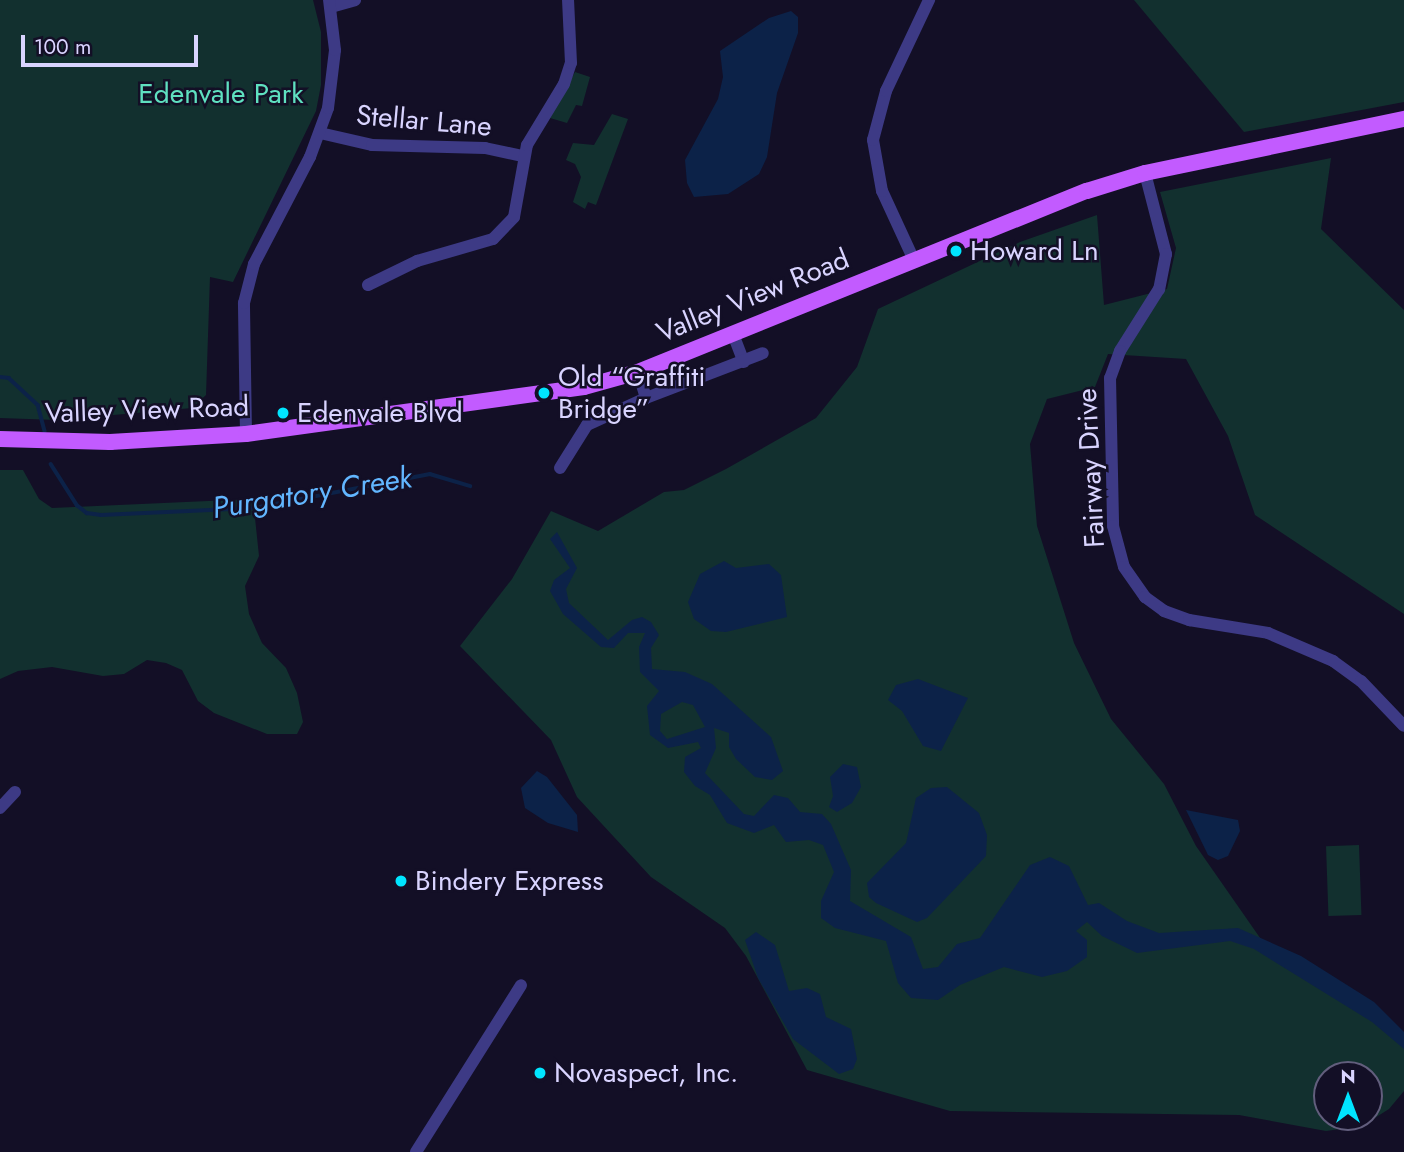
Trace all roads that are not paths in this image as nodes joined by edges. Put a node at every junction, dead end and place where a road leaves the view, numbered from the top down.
1 (355, 0) edge
2 (568, 0) edge
3 (929, 0) edge
4 (330, 3) edge
5 (1404, 122) edge
6 (320, 132) junction
7 (524, 156) junction
8 (1145, 173) junction
9 (913, 258) junction
10 (368, 285) dead end
11 (733, 334) junction
12 (763, 353) dead end
13 (744, 362) junction
14 (638, 372) junction
15 (646, 398) junction
16 (246, 434) junction
17 (0, 439) edge
18 (560, 468) dead end
19 (1404, 726) edge
20 (15, 792) dead end
21 (0, 807) edge
22 (521, 985) dead end
23 (416, 1152) edge

1 - 4 street
2 - 7 street
3 - 9 street
4 - 6 street
5 - 8 main road, Valley View Road
6 - 7 street, Stellar Lane
6 - 16 street
7 - 10 street
8 - 9 main road, Valley View Road
8 - 19 street, Fairway Drive
9 - 11 main road, Valley View Road
11 - 13 street
11 - 14 main road, Valley View Road
12 - 13 street
13 - 15 street
14 - 15 street
14 - 16 main road, Valley View Road
15 - 18 street
16 - 17 main road, Valley View Road
20 - 21 street
22 - 23 street

